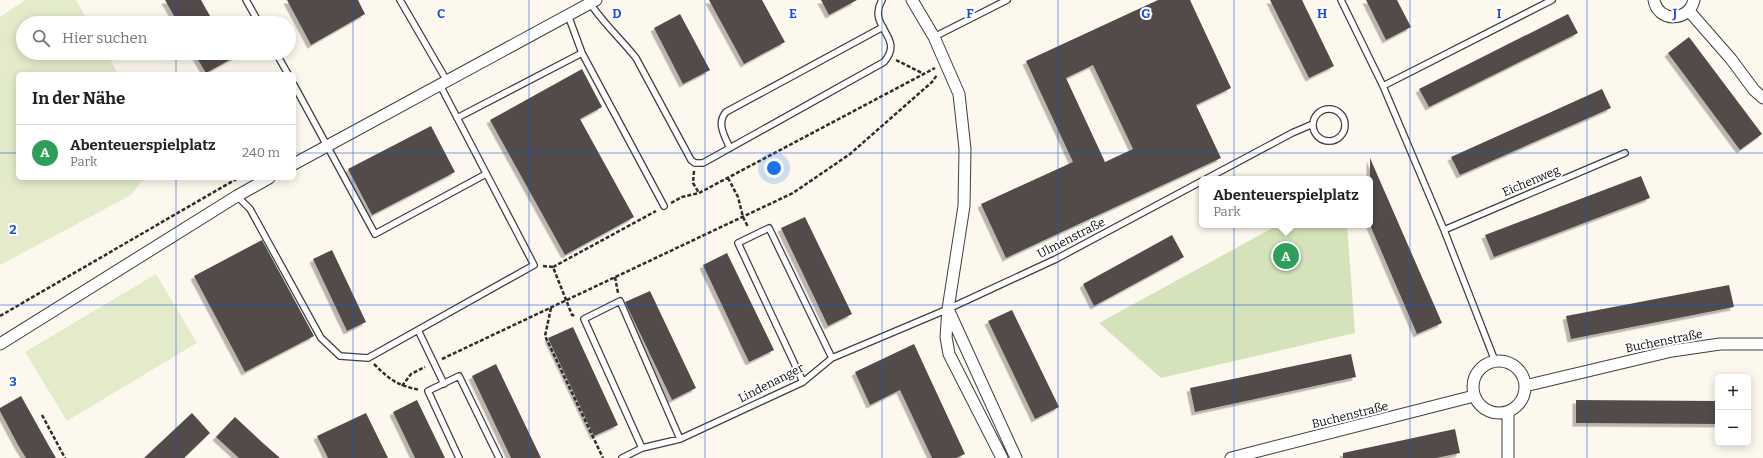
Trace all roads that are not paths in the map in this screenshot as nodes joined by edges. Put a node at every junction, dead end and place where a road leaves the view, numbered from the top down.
1 (246, 0) edge
2 (400, 0) edge
3 (882, 0) edge
4 (912, 0) edge
5 (1007, 0) edge
6 (1341, 0) edge
7 (1552, 0) edge
8 (1654, 0) edge
9 (1694, 0) edge
10 (586, 4) edge
11 (1689, 11) junction
12 (568, 15) junction
13 (255, 16) edge
14 (883, 27) junction
15 (934, 37) junction
16 (582, 53) junction
17 (280, 60) edge
18 (287, 72) edge
19 (444, 83) junction
20 (1383, 86) junction
21 (296, 89) edge
22 (1763, 98) edge
23 (457, 118) junction
24 (1313, 124) junction
25 (328, 146) junction
26 (730, 148) junction
27 (1626, 153) dead end
28 (296, 163) edge
29 (486, 174) junction
30 (1212, 176) edge
31 (265, 180) edge
32 (1199, 183) edge
33 (237, 196) junction
34 (664, 206) road end
35 (1444, 230) junction
36 (948, 309) junction
37 (418, 330) junction
38 (0, 344) edge
39 (1763, 344) edge
40 (832, 358) junction
41 (1495, 361) junction
42 (803, 382) junction
43 (444, 384) junction
44 (1525, 386) junction
45 (1474, 396) junction
46 (1508, 412) junction
47 (680, 439) junction
48 (642, 448) junction
49 (459, 458) edge
50 (499, 458) edge
51 (622, 458) edge
52 (1002, 458) edge
53 (1016, 458) edge
54 (1231, 458) edge
55 (1508, 458) edge

1 - 13 lane
2 - 19 lane
3 - 14 lane
4 - 15 street
5 - 15 lane
6 - 20 lane
7 - 20 lane
8 - 11 street
9 - 11 street
10 - 12 street
10 - 26 lane
11 - 22 street
12 - 16 lane
12 - 19 street
14 - 26 lane
14 - 26 lane
15 - 36 street
16 - 23 lane
16 - 34 lane
17 - 18 lane
19 - 23 lane
19 - 25 street
20 - 35 lane
21 - 25 lane
23 - 29 lane
24 - 24 lane
24 - 30 lane
25 - 28 street
25 - 29 lane
27 - 35 lane, Eichenweg
29 - 37 lane
31 - 33 street
32 - 36 lane, Ulmenstraße
33 - 37 lane
33 - 38 street
35 - 41 lane
36 - 40 lane, Lindenanger
36 - 52 street
36 - 53 street
37 - 43 lane
39 - 44 street, Buchenstraße
40 - 42 lane, Lindenanger
40 - 42 lane
41 - 44 street
41 - 45 street
42 - 47 lane, Lindenanger
43 - 49 lane
43 - 50 lane
44 - 46 street
45 - 46 street
45 - 54 street, Buchenstraße
46 - 55 street
47 - 48 lane, Lindenanger
47 - 48 lane
48 - 51 lane, Lindenanger

